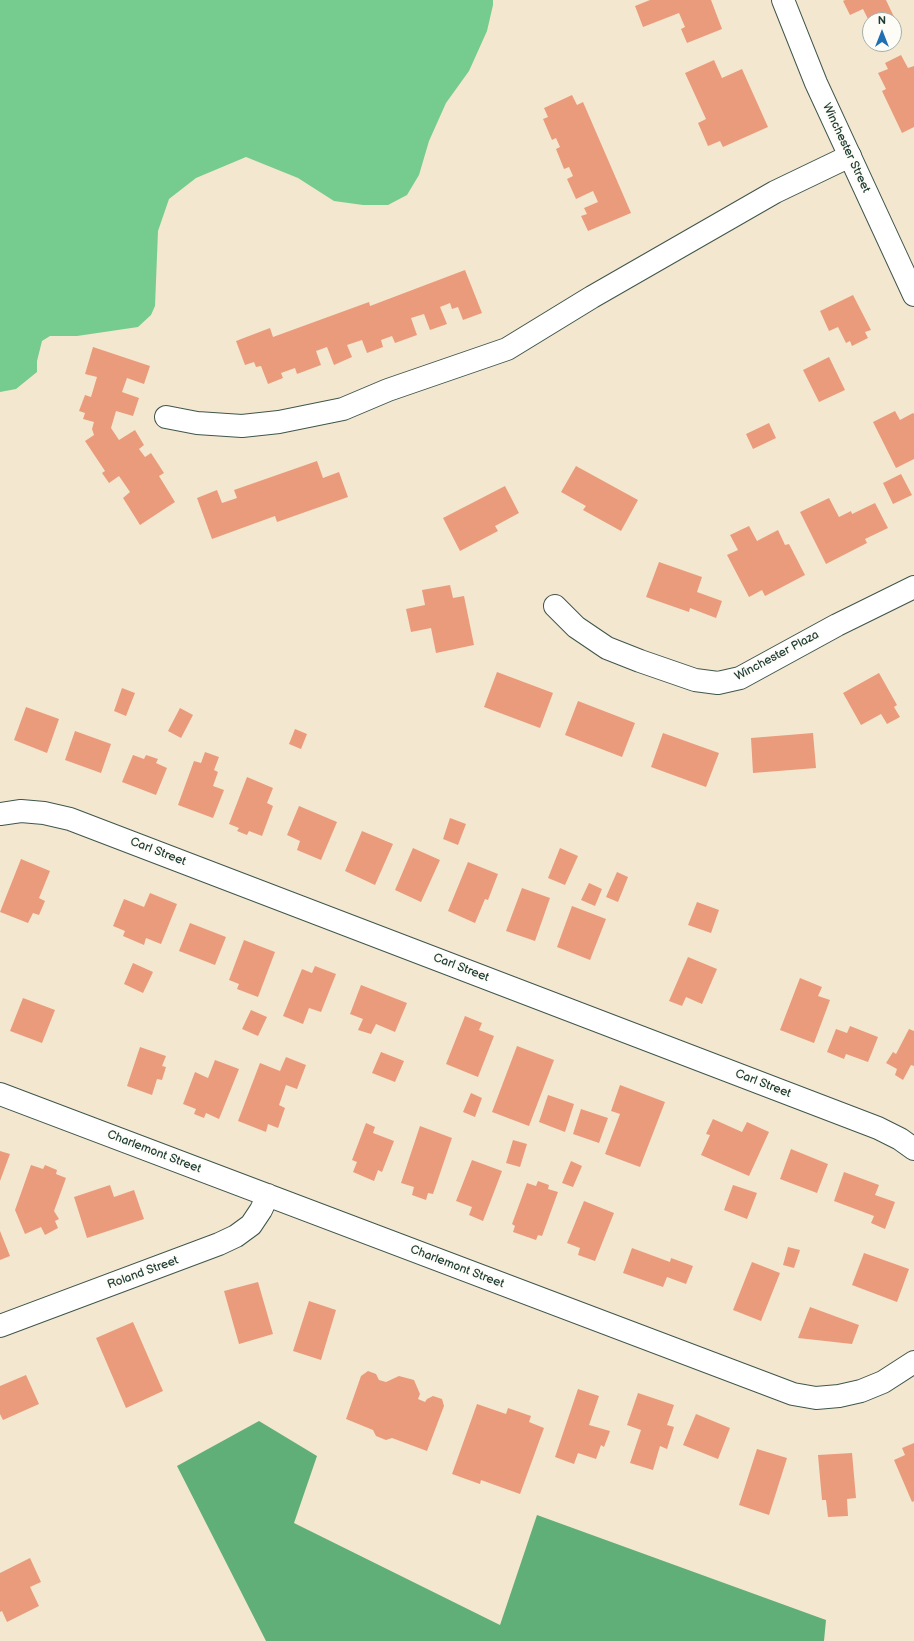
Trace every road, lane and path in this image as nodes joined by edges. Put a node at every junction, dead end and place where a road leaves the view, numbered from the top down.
1 (783, 0) edge
2 (850, 156) junction
3 (914, 295) edge
4 (166, 417) dead end
5 (914, 587) edge
6 (555, 606) dead end
7 (0, 814) edge
8 (0, 1094) edge
9 (914, 1149) edge
10 (268, 1195) junction
11 (0, 1326) edge
12 (914, 1362) edge

1 - 2 street, Winchester Street
2 - 3 street, Winchester Street
2 - 4 street
5 - 6 street, Winchester Plaza
7 - 9 street, Carl Street
8 - 10 street, Charlemont Street
10 - 11 street, Roland Street
10 - 12 street, Charlemont Street

